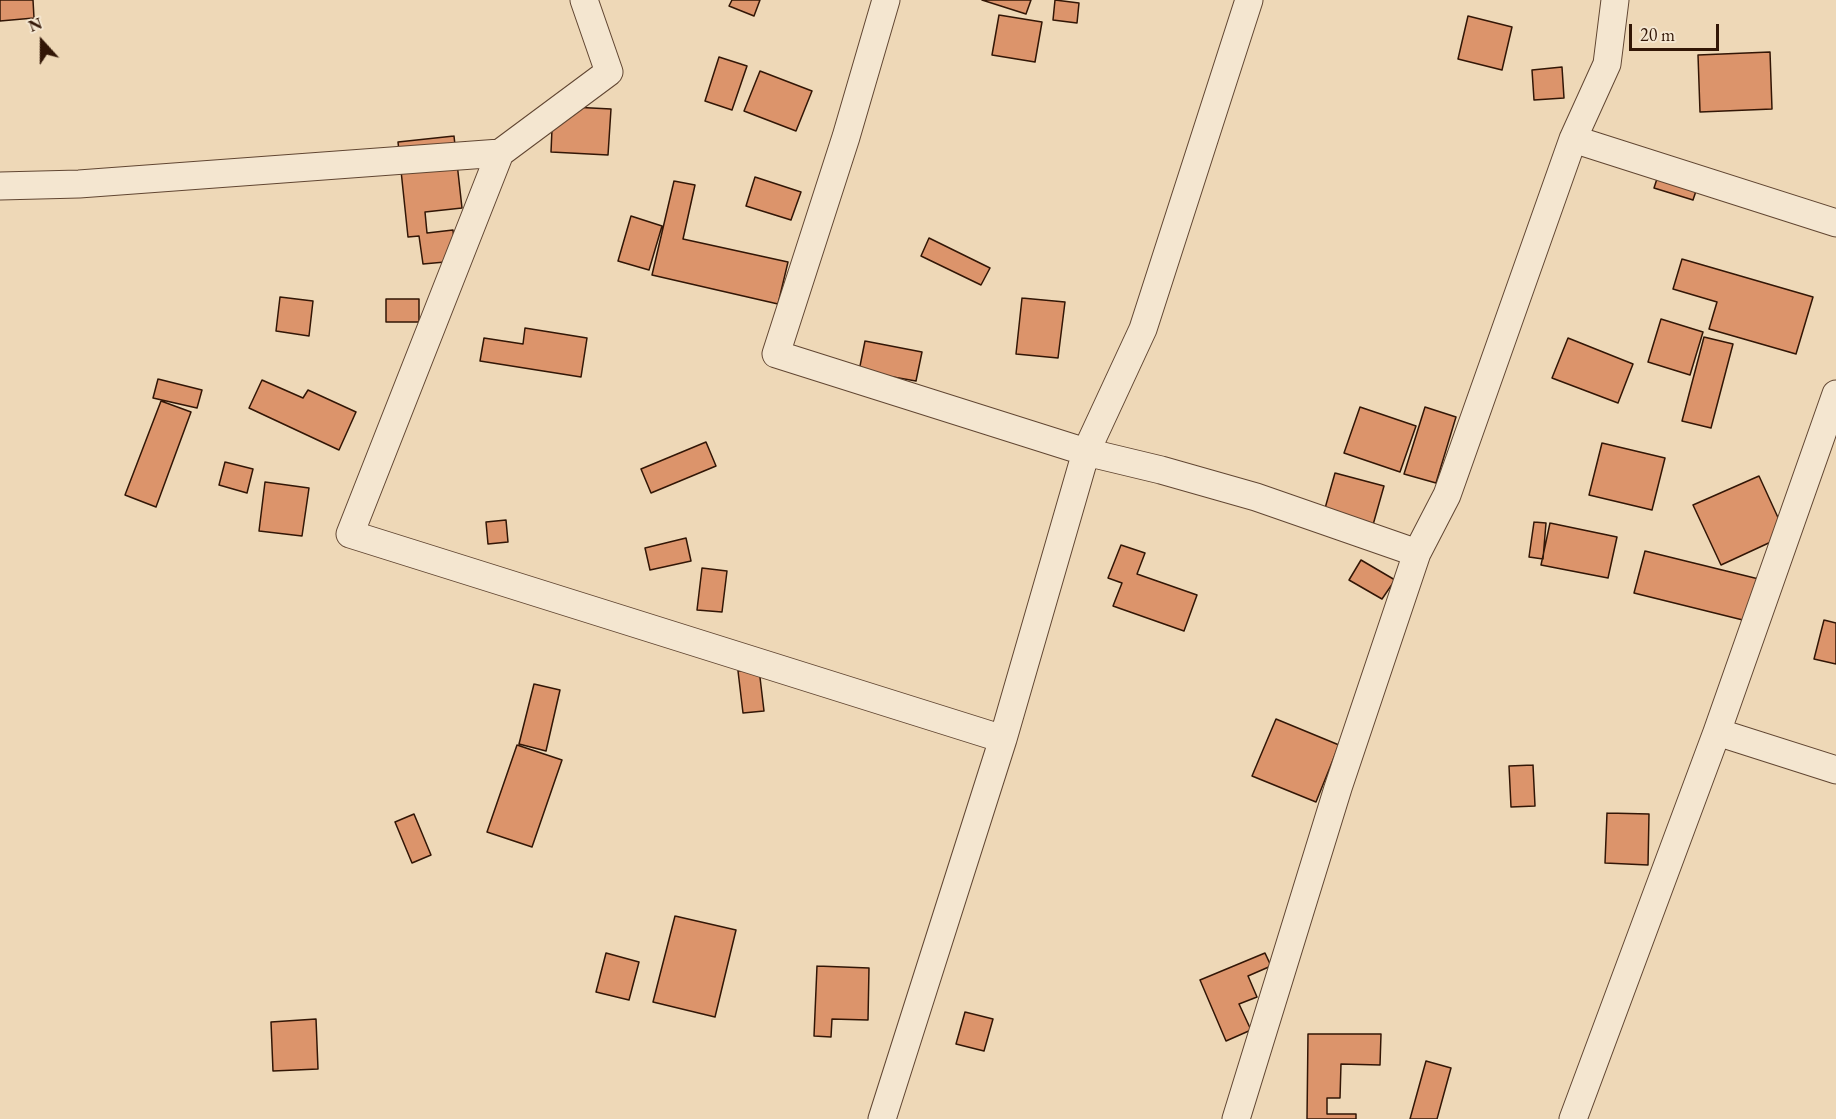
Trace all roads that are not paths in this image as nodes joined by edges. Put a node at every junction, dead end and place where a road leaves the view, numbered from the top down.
1 (584, 0) edge
2 (886, 0) edge
3 (1249, 0) edge
4 (1616, 0) edge
5 (1573, 139) junction
6 (500, 153) junction
7 (0, 186) edge
8 (1836, 223) edge
9 (1836, 394) edge
10 (1086, 452) junction
11 (1417, 553) junction
12 (1717, 732) junction
13 (1003, 739) junction
14 (1836, 770) edge
15 (882, 1119) edge
16 (1236, 1119) edge
17 (1573, 1119) edge

1 - 6 street
2 - 10 street
3 - 10 street
4 - 5 street
5 - 8 street
5 - 11 street
6 - 7 street
6 - 13 street
9 - 12 street
10 - 11 street
10 - 13 street
11 - 16 street
12 - 14 street
12 - 17 street
13 - 15 street

